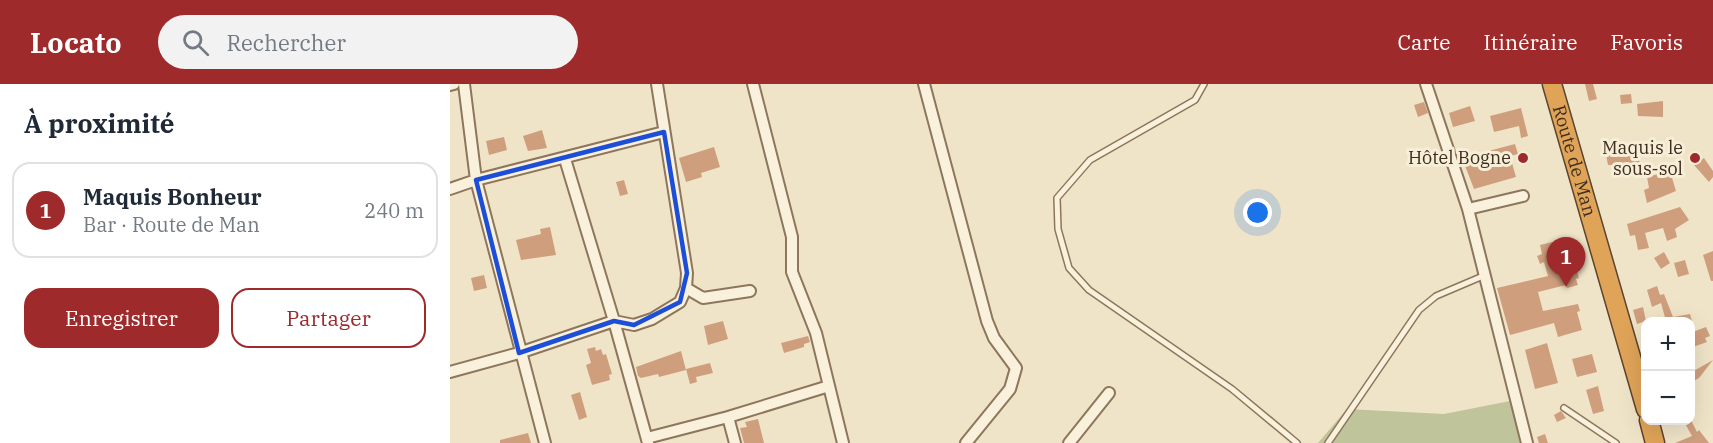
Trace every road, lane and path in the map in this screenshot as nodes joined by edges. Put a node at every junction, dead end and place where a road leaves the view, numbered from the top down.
1 (464, 84) edge
2 (657, 84) edge
3 (753, 84) edge
4 (924, 84) edge
5 (1204, 84) edge
6 (1426, 84) edge
7 (1552, 84) edge
8 (664, 132) junction
9 (565, 159) junction
10 (476, 180) junction
11 (450, 189) edge
12 (1523, 196) dead end
13 (1468, 209) junction
14 (1483, 276) junction
15 (686, 288) junction
16 (750, 291) dead end
17 (614, 321) junction
18 (519, 353) junction
19 (450, 372) edge
20 (829, 386) junction
21 (1641, 392) edge
22 (1109, 393) dead end
23 (1564, 408) dead end
24 (728, 417) junction
25 (1650, 425) edge
26 (647, 440) edge
27 (544, 443) edge
28 (735, 443) edge
29 (843, 443) edge
30 (966, 443) edge
31 (1069, 443) edge
32 (1297, 443) edge
33 (1328, 443) edge
34 (1527, 443) edge
35 (1616, 443) edge
36 (1655, 443) edge

1 - 10 street
2 - 8 street
3 - 20 street
4 - 30 street
5 - 32 lane
6 - 13 street
7 - 21 highway, Route de Man
8 - 9 street
8 - 15 street
9 - 10 street
9 - 17 street
10 - 11 street
10 - 18 street
12 - 13 street
13 - 14 street
14 - 33 lane
14 - 34 street
15 - 16 street
15 - 17 street
17 - 18 street
17 - 26 street
18 - 19 street
18 - 27 street
20 - 24 street
20 - 29 street
22 - 31 street
23 - 35 lane
24 - 26 street
24 - 28 street
25 - 36 highway

